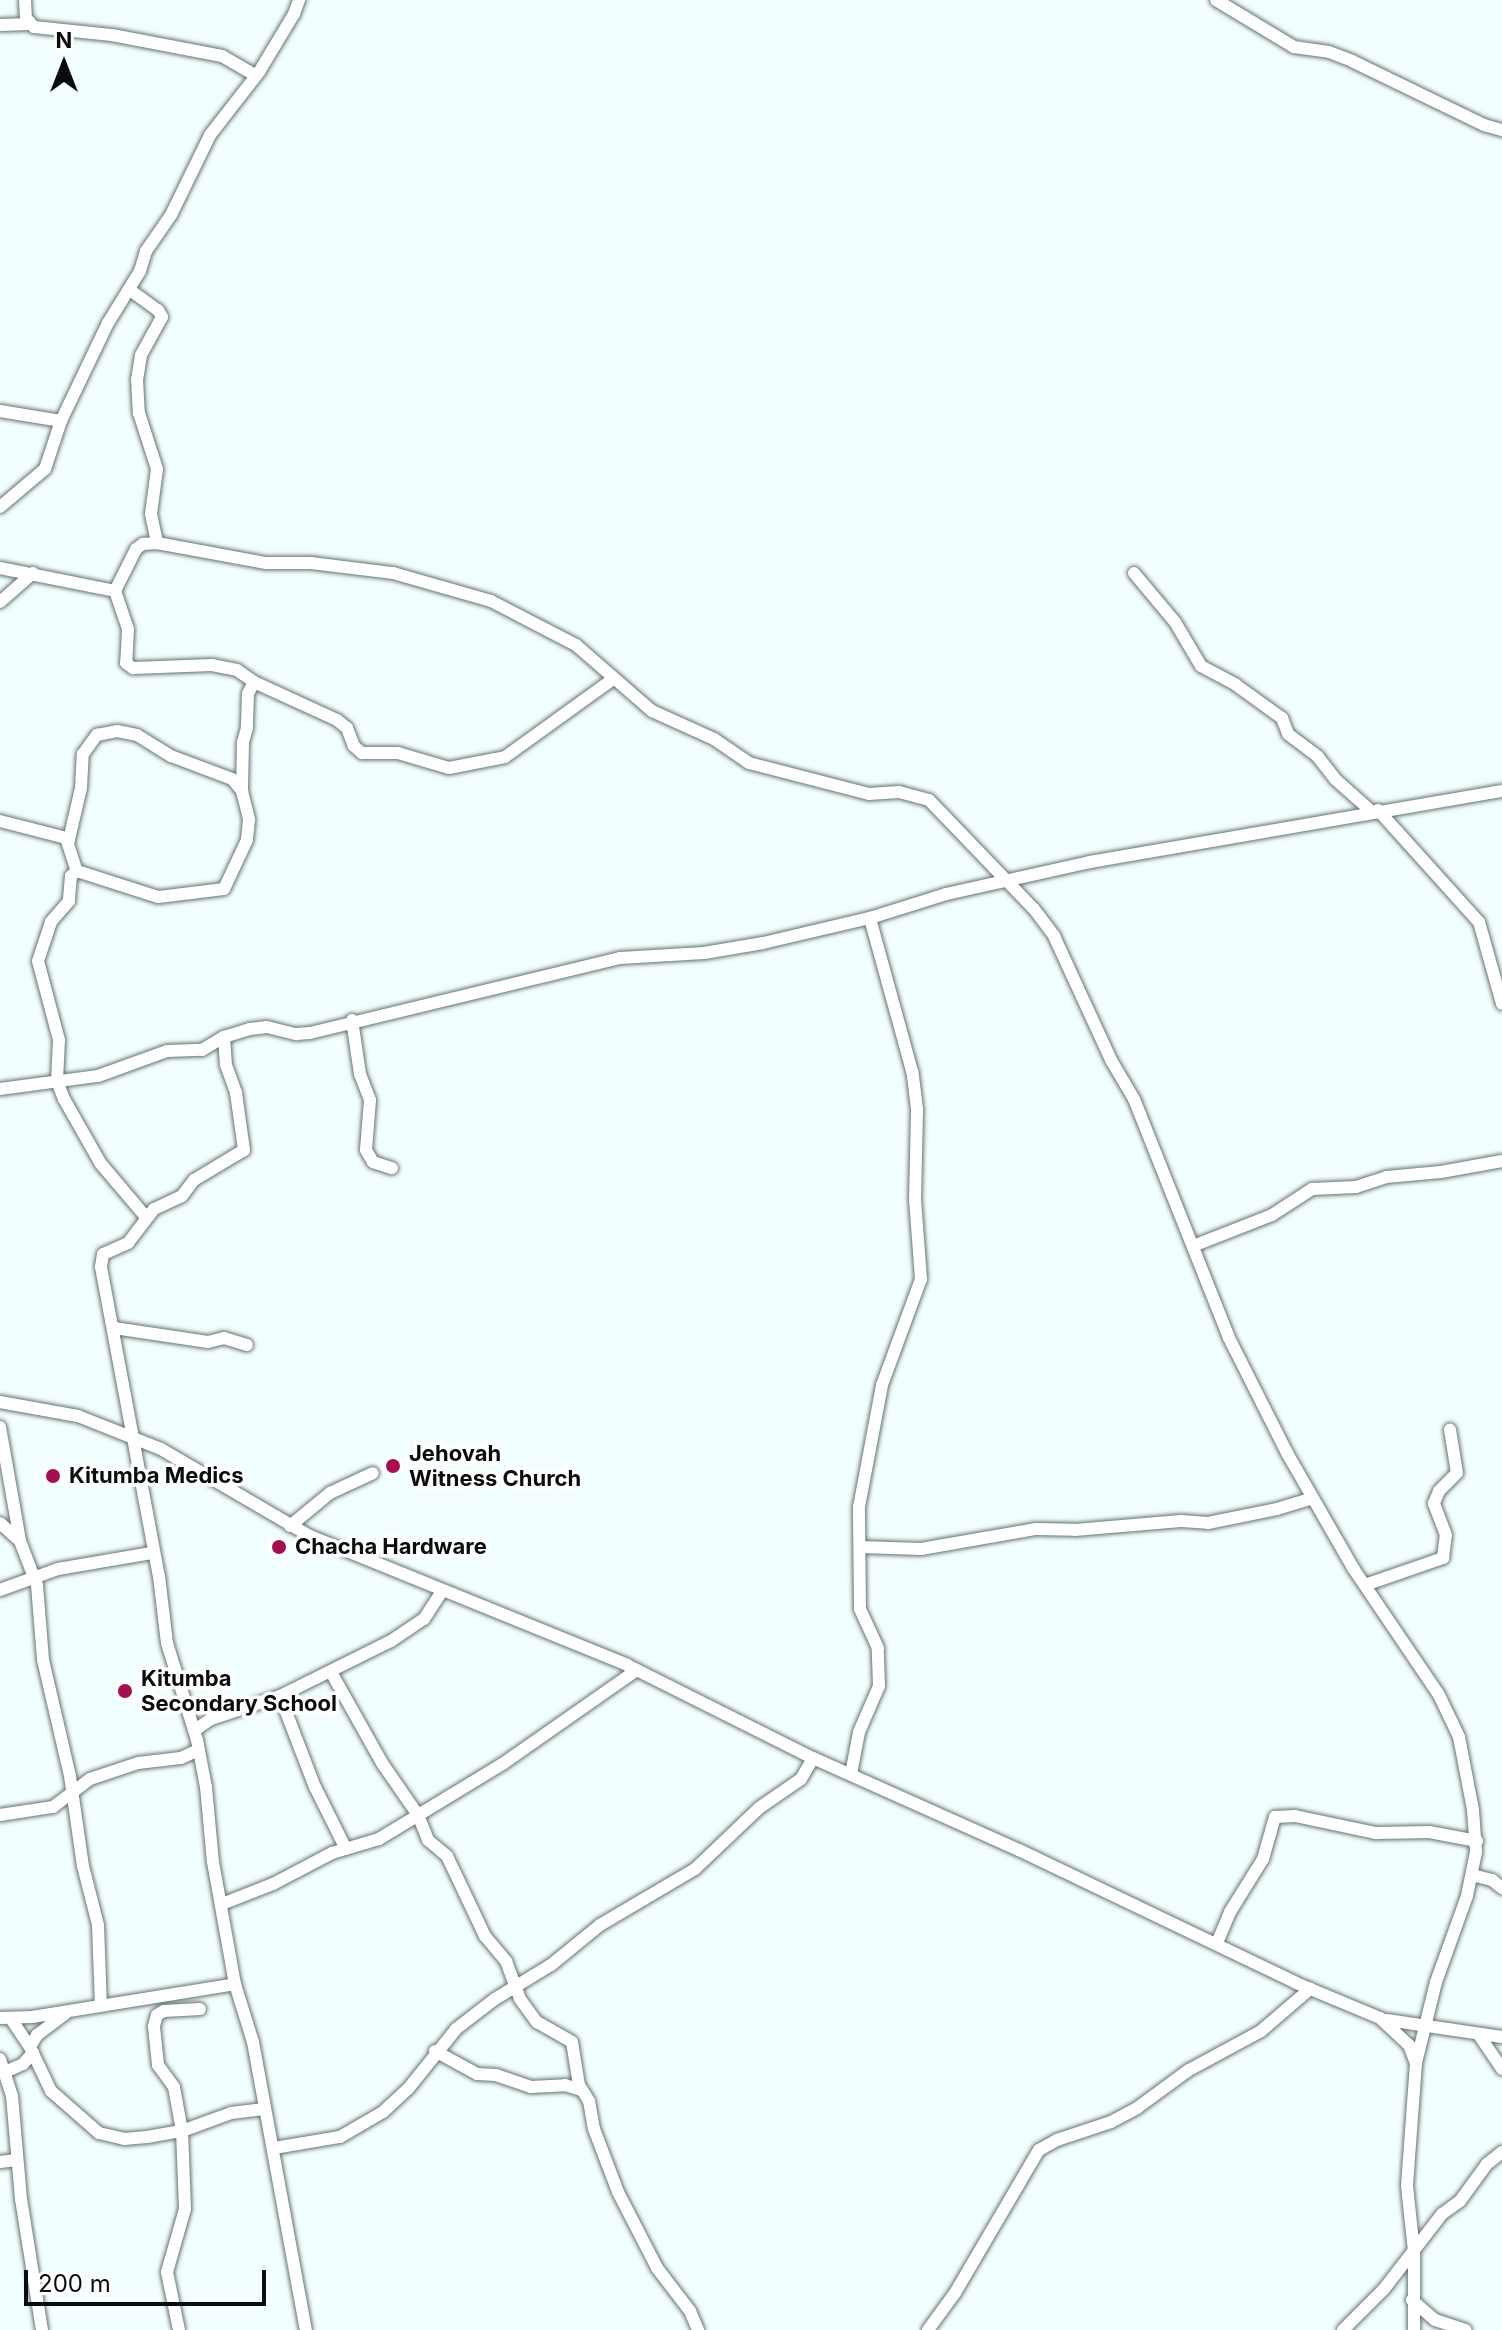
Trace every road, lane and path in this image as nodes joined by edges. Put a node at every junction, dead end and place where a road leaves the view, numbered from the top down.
1 (25, 0) edge
2 (299, 0) edge
3 (1216, 0) edge
4 (1231, 5) edge
5 (29, 24) junction
6 (0, 25) edge
7 (256, 76) junction
8 (1502, 130) edge
9 (130, 290) junction
10 (0, 411) edge
11 (61, 421) junction
12 (0, 507) edge
13 (157, 543) junction
14 (0, 568) edge
15 (33, 573) junction
16 (1134, 573) dead end
17 (115, 591) junction
18 (0, 602) edge
19 (613, 679) junction
20 (254, 682) junction
21 (242, 791) junction
22 (1502, 791) edge
23 (1374, 810) junction
24 (0, 821) edge
25 (68, 844) junction
26 (77, 871) junction
27 (1006, 879) junction
28 (870, 918) junction
29 (1502, 1004) edge
30 (352, 1020) junction
31 (224, 1037) junction
32 (57, 1081) junction
33 (0, 1089) edge
34 (1502, 1161) edge
35 (392, 1168) dead end
36 (146, 1217) junction
37 (1193, 1246) junction
38 (114, 1328) junction
39 (247, 1345) dead end
40 (0, 1402) edge
41 (0, 1427) edge
42 (1450, 1430) dead end
43 (133, 1439) junction
44 (373, 1473) dead end
45 (1312, 1498) junction
46 (0, 1523) edge
47 (290, 1526) junction
48 (20, 1541) junction
49 (860, 1547) junction
50 (148, 1551) junction
51 (34, 1575) junction
52 (1365, 1585) junction
53 (0, 1590) edge
54 (442, 1591) junction
55 (637, 1670) junction
56 (331, 1672) junction
57 (280, 1696) junction
58 (195, 1730) junction
59 (198, 1750) junction
60 (813, 1758) junction
61 (851, 1774) junction
62 (70, 1793) junction
63 (0, 1815) edge
64 (418, 1815) junction
65 (1477, 1841) junction
66 (346, 1849) junction
67 (1472, 1875) junction
68 (1502, 1888) edge
69 (222, 1904) junction
70 (1217, 1943) junction
71 (235, 1984) junction
72 (514, 1987) junction
73 (1310, 1989) junction
74 (101, 2005) junction
75 (200, 2009) dead end
76 (73, 2010) junction
77 (1380, 2018) junction
78 (6, 2019) edge
79 (1427, 2029) junction
80 (1479, 2035) junction
81 (1502, 2037) edge
82 (32, 2050) junction
83 (435, 2051) junction
84 (0, 2059) edge
85 (1416, 2063) junction
86 (1502, 2069) edge
87 (4, 2074) edge
88 (581, 2090) junction
89 (264, 2109) junction
90 (182, 2131) junction
91 (274, 2148) junction
92 (1502, 2152) edge
93 (17, 2160) junction
94 (0, 2162) edge
95 (1414, 2251) junction
96 (1412, 2300) junction
97 (42, 2330) edge
98 (179, 2330) edge
99 (306, 2330) edge
100 (698, 2330) edge
101 (928, 2330) edge
102 (1343, 2330) edge
103 (1414, 2330) edge
104 (1465, 2330) edge

1 - 5 street
2 - 7 street
3 - 4 street
4 - 8 street
5 - 6 street
5 - 7 street
7 - 9 street
9 - 11 street
9 - 13 street
10 - 11 street
11 - 12 street
13 - 17 street
13 - 19 street
14 - 15 street
15 - 17 street
15 - 18 street
16 - 23 street
17 - 20 street
19 - 20 street
19 - 27 street
20 - 21 street
21 - 25 street
21 - 26 street
22 - 23 street
23 - 27 street
23 - 29 street
24 - 25 street
25 - 26 street
26 - 32 street
27 - 28 street
27 - 37 street
28 - 30 street
28 - 49 street
30 - 31 street
30 - 35 street
31 - 32 street
31 - 36 street
32 - 33 street
32 - 36 street
34 - 37 street
36 - 38 street
37 - 45 street
38 - 39 street
38 - 43 street
40 - 43 street
41 - 48 street
42 - 52 street
43 - 47 street
43 - 50 street
44 - 47 street
45 - 49 street
45 - 52 street
46 - 48 street
47 - 54 street
48 - 51 street
49 - 61 street
50 - 51 street
50 - 58 street
51 - 53 street
51 - 62 street
52 - 65 street
54 - 55 street
54 - 56 street
55 - 60 street
55 - 64 street
56 - 57 street
56 - 64 street
57 - 58 street
57 - 66 street
58 - 59 street
59 - 62 street
59 - 69 street
60 - 61 street
60 - 72 street
61 - 70 street
62 - 63 street
62 - 74 street
64 - 66 street
64 - 72 street
65 - 67 street
65 - 70 street
66 - 69 street
67 - 68 street
67 - 79 street
69 - 71 street
70 - 73 street
71 - 74 street
71 - 89 street
72 - 83 street
72 - 88 street
73 - 77 street
73 - 101 street
74 - 76 street
75 - 90 street
76 - 78 street
76 - 82 street
77 - 79 street
77 - 85 street
78 - 82 street
79 - 80 street
79 - 85 street
80 - 81 street
80 - 86 street
82 - 87 street
82 - 90 street
83 - 88 street
83 - 91 street
84 - 87 street
85 - 95 street
87 - 93 street
88 - 100 street
89 - 90 street
89 - 91 street
90 - 98 street
91 - 99 street
92 - 95 street
93 - 94 street
93 - 97 street
95 - 96 street
95 - 102 street
96 - 103 street
96 - 104 street

